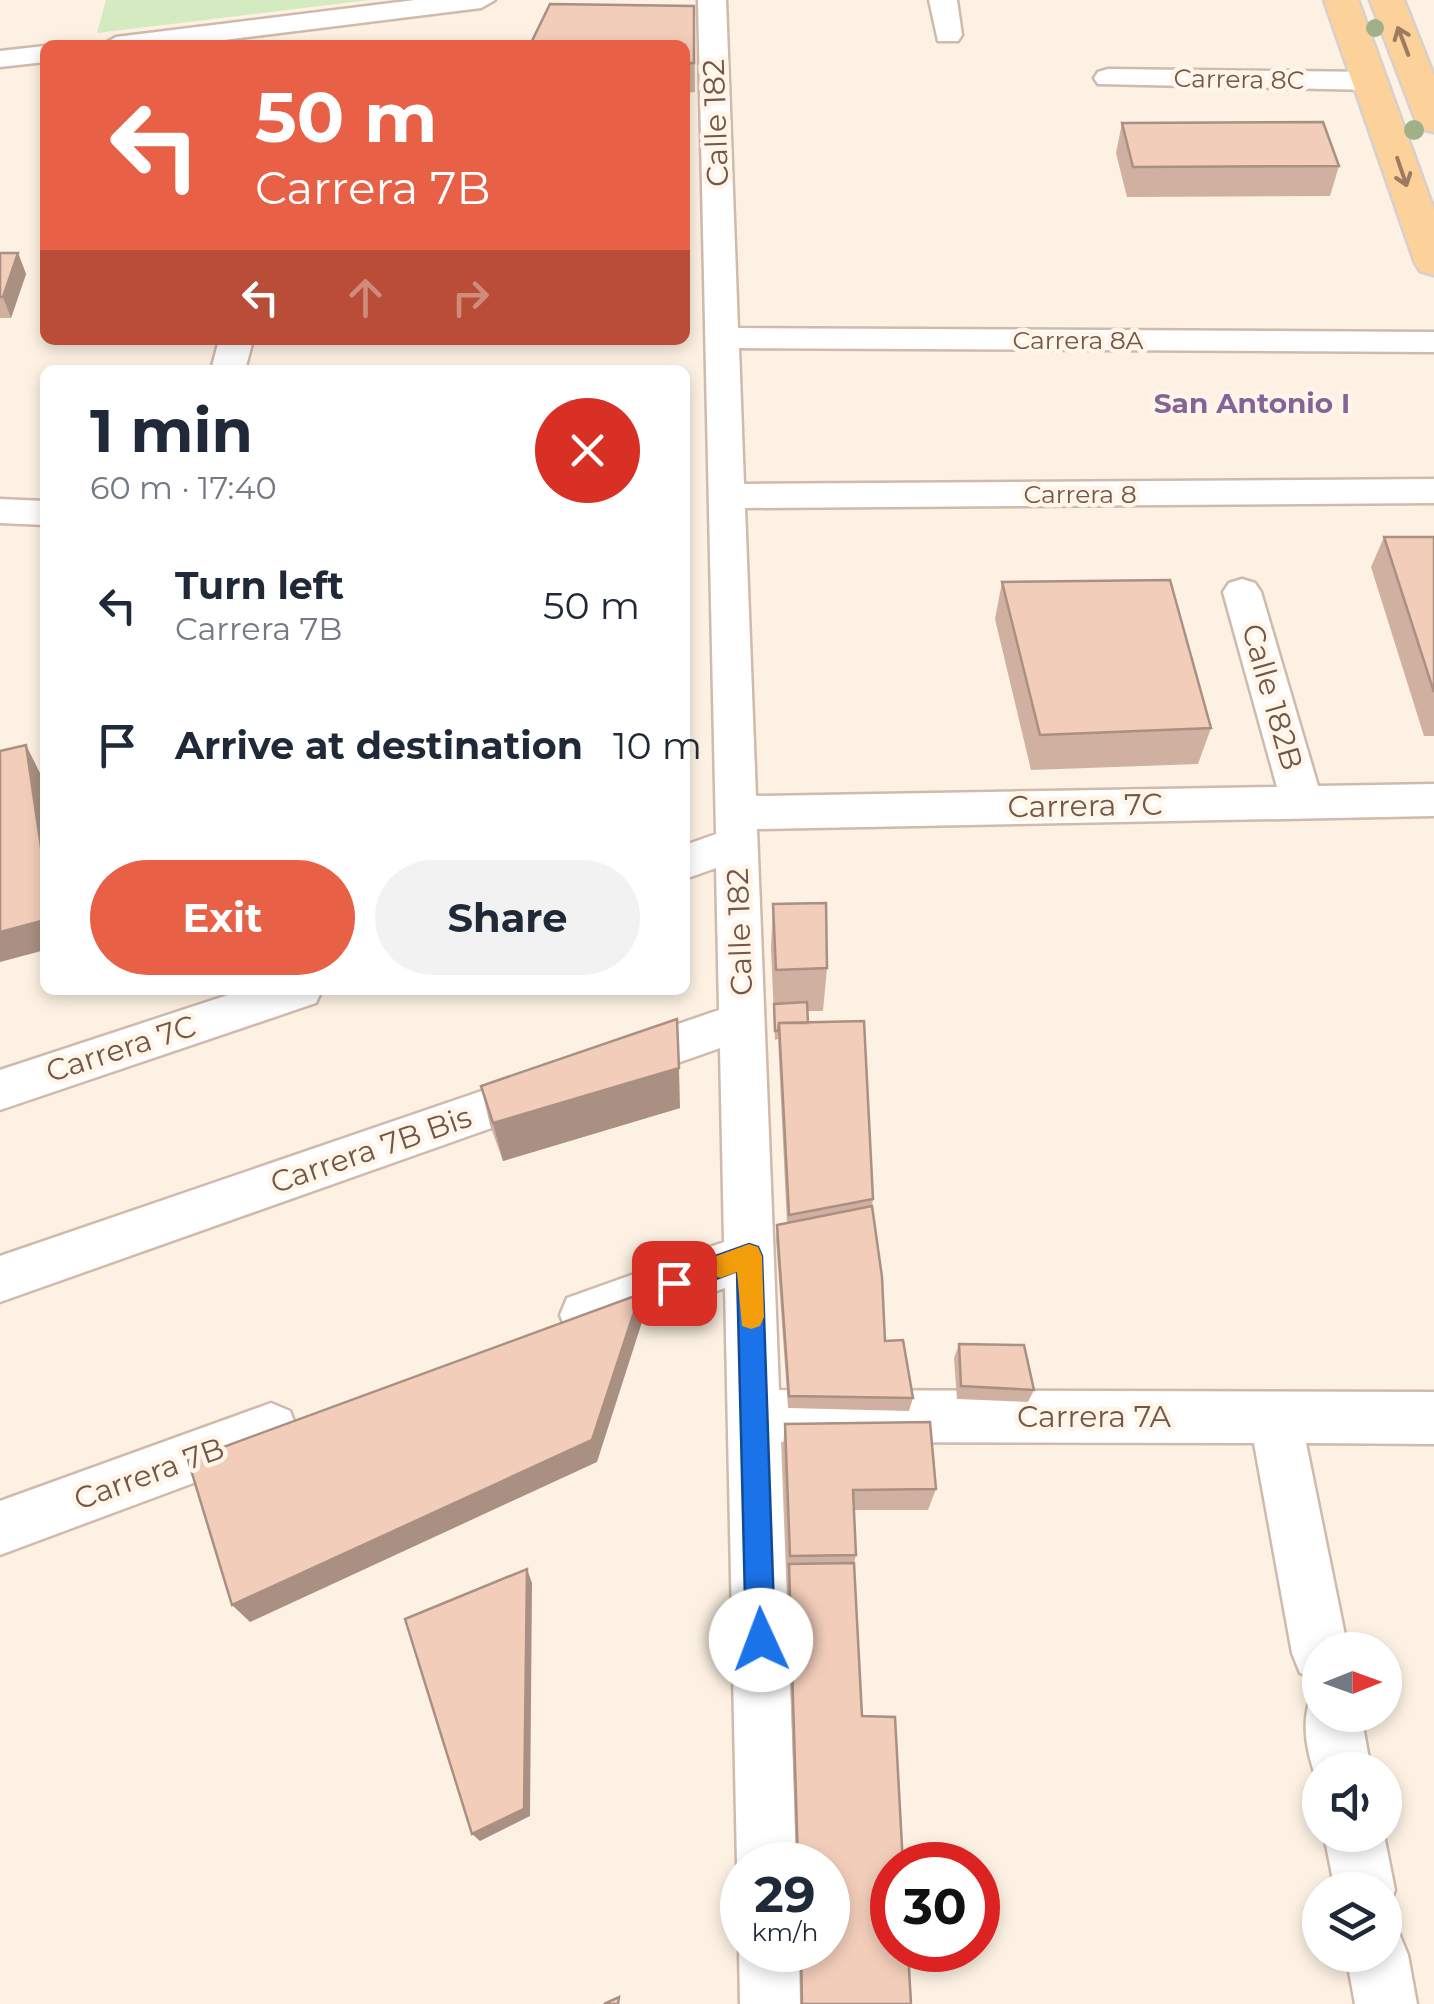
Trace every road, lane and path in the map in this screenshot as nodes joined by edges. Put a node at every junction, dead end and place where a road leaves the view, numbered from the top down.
1 (482, 0) edge
2 (712, 0) edge
3 (943, 0) edge
4 (1341, 0) edge
5 (1387, 0) edge
6 (308, 33) edge
7 (948, 34) dead end
8 (196, 40) edge
9 (40, 55) edge
10 (0, 59) edge
11 (1108, 78) dead end
12 (1370, 81) junction
13 (1426, 81) edge
14 (1434, 121) edge
15 (1434, 263) edge
16 (710, 324) edge
17 (1434, 342) edge
18 (717, 481) junction
19 (1434, 491) edge
20 (0, 511) edge
21 (40, 513) edge
22 (1242, 592) dead end
23 (1434, 800) edge
24 (1302, 802) junction
25 (737, 828) junction
26 (690, 859) edge
27 (285, 995) edge
28 (742, 1021) junction
29 (0, 1090) edge
30 (749, 1256) junction
31 (0, 1279) edge
32 (543, 1330) edge
33 (318, 1412) edge
34 (754, 1416) junction
35 (1276, 1417) junction
36 (1434, 1418) edge
37 (0, 1528) edge
38 (1316, 1632) edge
39 (766, 1842) edge
40 (770, 1972) edge
41 (1380, 1972) edge
42 (771, 2004) edge
43 (1386, 2004) edge

1 - 6 street
2 - 16 street, Calle 182
3 - 7 street
4 - 12 main road
13 -> 5 main road
6 - 8 street
9 - 10 street
11 - 12 street, Carrera 8C
12 -> 15 main road
13 - 14 main road
16 - 17 street, Carrera 8A
16 - 18 street, Calle 182
18 - 19 street, Carrera 8
18 - 25 street, Calle 182
20 - 21 street
22 - 24 street, Calle 182B
23 - 24 street, Carrera 7C
24 - 25 street, Carrera 7C
25 - 26 street, Carrera 7C
25 - 28 street, Calle 182
27 - 29 street, Carrera 7C
28 - 30 street, Calle 182
28 - 31 street, Carrera 7B Bis
30 - 32 street
30 - 34 street, Calle 182
33 - 37 street, Carrera 7B
34 - 35 street, Carrera 7A
34 - 39 street, Calle 182
35 - 36 street, Carrera 7A
35 - 38 street
40 - 42 street
41 - 43 street

